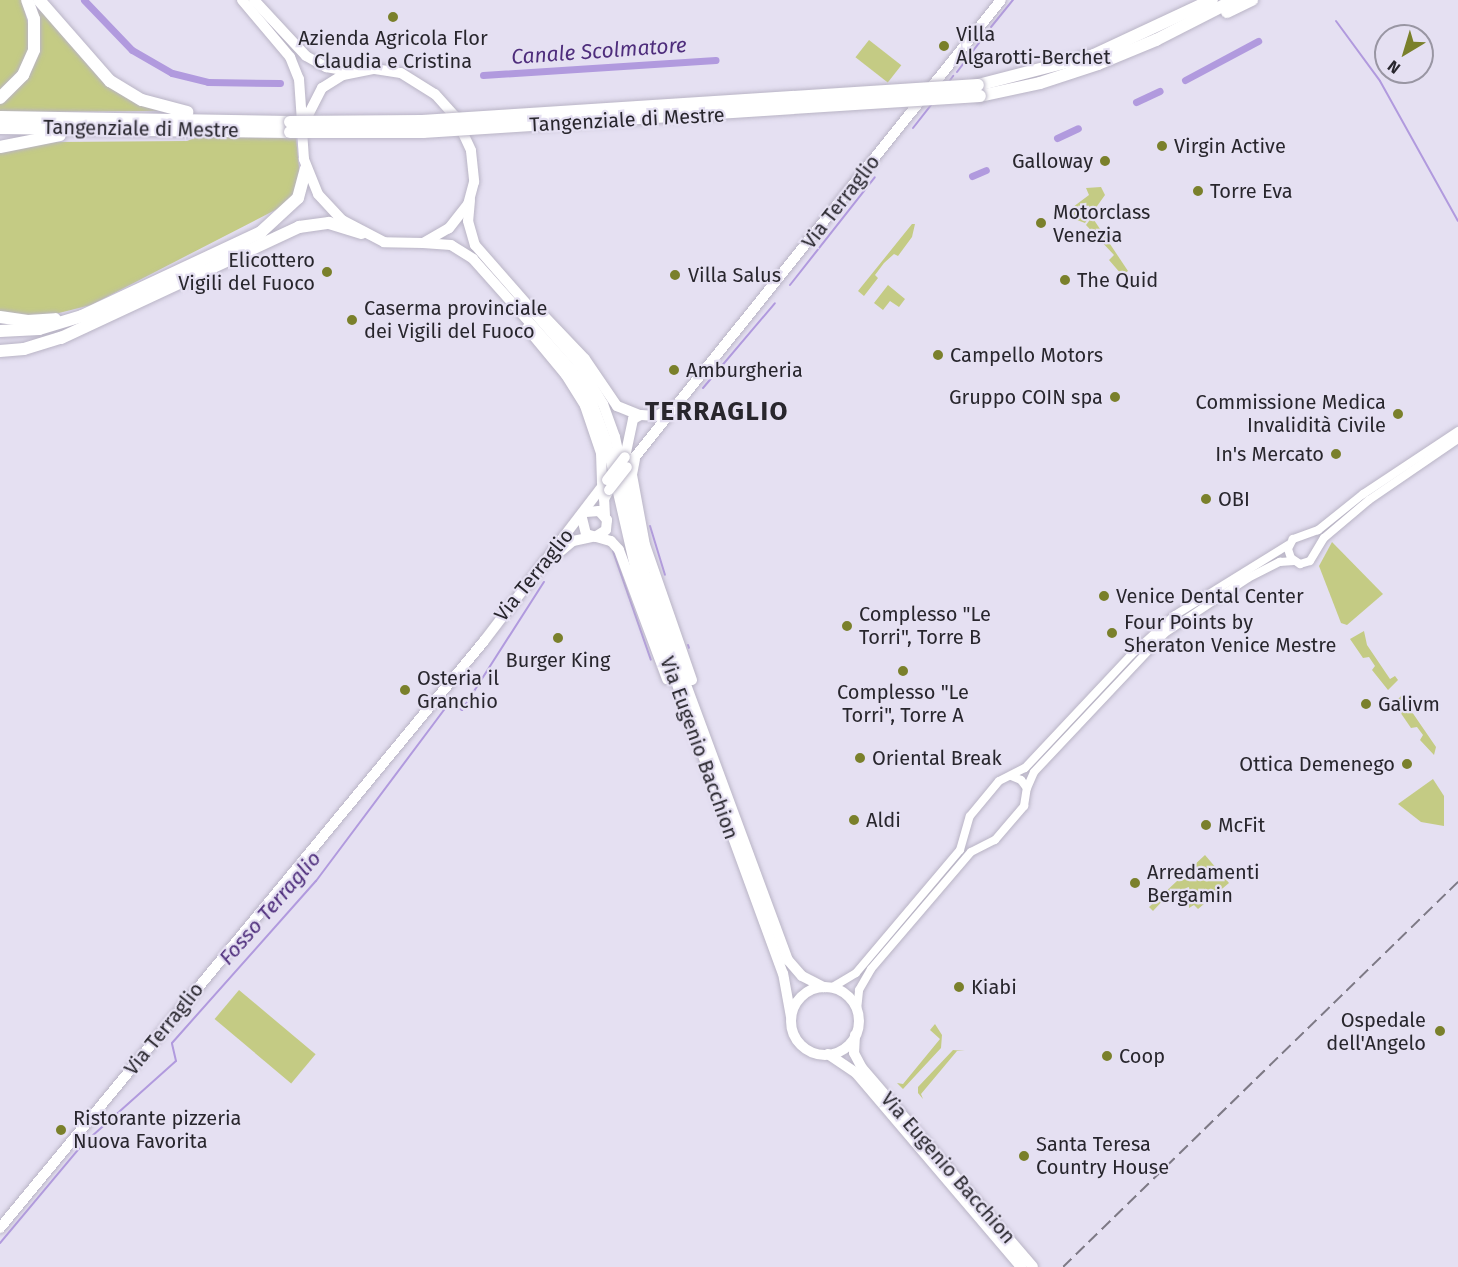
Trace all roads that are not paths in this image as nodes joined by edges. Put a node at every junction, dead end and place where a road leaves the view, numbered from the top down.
1 (27, 0) edge
2 (39, 0) edge
3 (242, 0) edge
4 (254, 0) edge
5 (1000, 0) edge
6 (1197, 0) edge
7 (1212, 0) edge
8 (1234, 0) edge
9 (1252, 0) edge
10 (1111, 54) junction
11 (359, 71) junction
12 (0, 98) edge
13 (0, 117) edge
14 (229, 120) junction
15 (294, 127) junction
16 (0, 128) edge
17 (164, 128) junction
18 (0, 147) edge
19 (306, 169) junction
20 (470, 200) junction
21 (362, 233) junction
22 (423, 243) junction
23 (501, 277) junction
24 (503, 293) junction
25 (103, 308) junction
26 (119, 310) junction
27 (0, 317) edge
28 (0, 331) edge
29 (0, 338) edge
30 (0, 351) edge
31 (680, 403) junction
32 (643, 415) junction
33 (590, 418) junction
34 (1458, 431) edge
35 (631, 433) junction
36 (653, 436) junction
37 (1458, 439) edge
38 (618, 473) junction
39 (584, 515) junction
40 (605, 516) junction
41 (1305, 536) junction
42 (593, 537) junction
43 (1288, 546) junction
44 (552, 552) junction
45 (1316, 552) junction
46 (1294, 561) junction
47 (489, 635) junction
48 (697, 725) junction
49 (1011, 776) junction
50 (1028, 788) junction
51 (967, 827) junction
52 (987, 843) junction
53 (827, 987) junction
54 (857, 1010) junction
55 (791, 1017) junction
56 (855, 1035) junction
57 (828, 1054) junction
58 (984, 1216) junction
59 (0, 1228) edge
60 (1021, 1267) edge
61 (1033, 1267) edge

1 - 12 highway
2 - 14 highway
3 - 15 main road
4 - 11 main road
5 - 31 main road, Via Terraglio
6 - 10 highway
7 - 10 highway, Tangenziale di Mestre
8 - 10 highway, Tangenziale di Mestre
9 - 10 highway
10 - 15 highway, Tangenziale di Mestre, bridge
11 - 15 main road
11 - 20 main road
13 - 14 highway, Tangenziale di Mestre
14 - 15 highway, Tangenziale di Mestre
15 - 17 highway, Tangenziale di Mestre
15 - 19 main road
16 - 17 highway, Tangenziale di Mestre
17 - 18 highway
19 - 21 main road
19 - 25 highway
20 - 22 main road
20 - 23 main road
21 - 22 main road
21 - 26 highway
22 - 24 main road
23 - 32 main road
23 - 38 main road
24 - 33 main road
24 - 38 main road
25 - 27 highway
25 - 28 highway
26 - 29 highway
26 - 30 highway
31 - 32 main road, Via Terraglio
31 - 36 main road, Via Terraglio
32 - 35 main road
32 - 36 main road
33 - 38 main road
33 - 44 main road
34 - 41 street
35 - 36 main road
35 - 38 main road, Via Terraglio
36 - 38 main road, Via Terraglio
37 - 45 street
38 - 39 main road, Via Terraglio
38 - 40 main road, Via Terraglio
38 - 48 main road, Via Eugenio Bacchion
38 - 48 main road
39 - 40 main road
39 - 42 main road
39 - 44 main road, Via Terraglio
40 - 42 main road
41 - 43 street
41 - 45 street
42 - 47 main road, Via Terraglio
42 - 48 main road
43 - 46 street
43 - 49 street
44 - 47 main road, Via Terraglio
45 - 46 street
46 - 50 street
47 - 59 main road, Via Terraglio
48 - 53 main road, Via Eugenio Bacchion
48 - 55 main road, Via Eugenio Bacchion
49 - 50 street
49 - 51 street
50 - 52 street
51 - 52 street
51 - 53 street
52 - 54 street
53 - 54 main road
53 - 55 main road
54 - 56 main road
55 - 57 main road
56 - 57 main road
56 - 58 main road, Via Eugenio Bacchion
57 - 58 main road, Via Eugenio Bacchion
58 - 60 main road, Via Eugenio Bacchion
58 - 61 main road, Via Eugenio Bacchion

